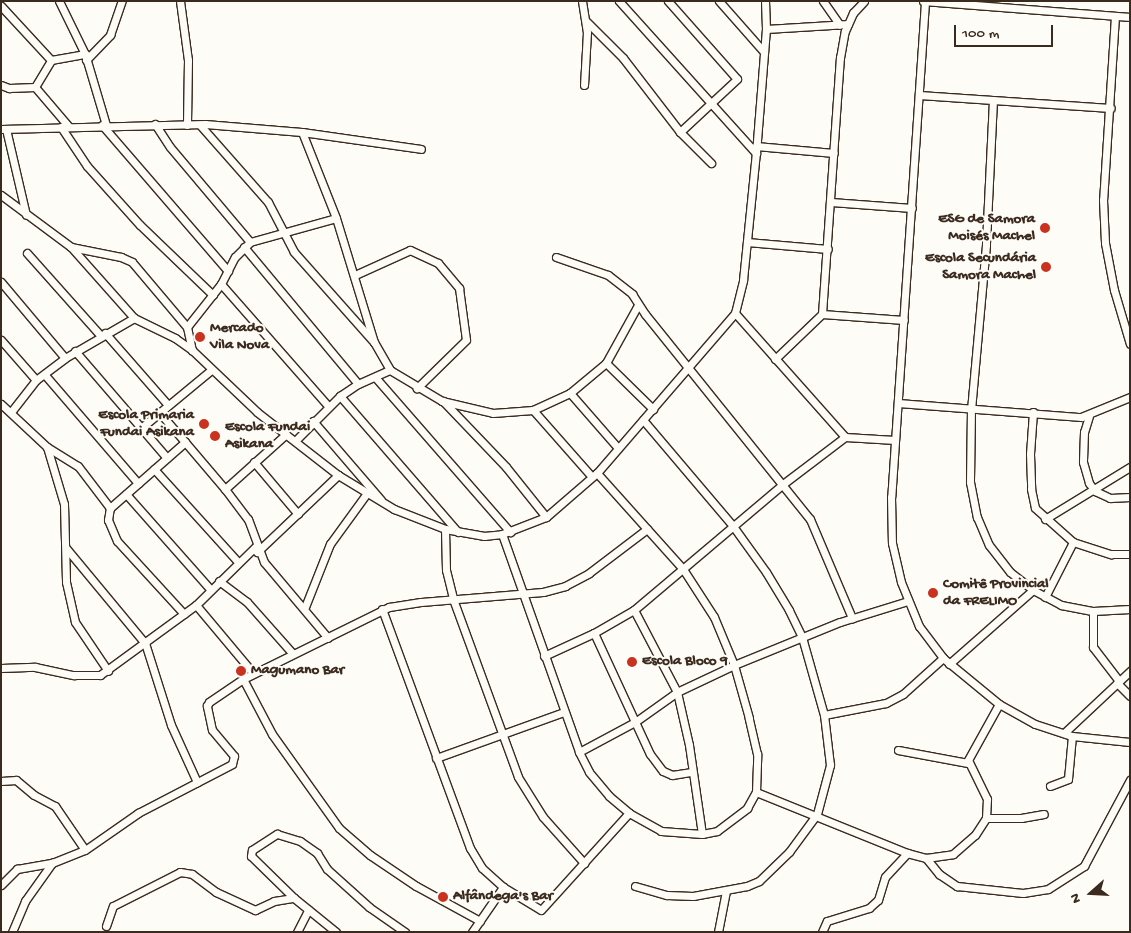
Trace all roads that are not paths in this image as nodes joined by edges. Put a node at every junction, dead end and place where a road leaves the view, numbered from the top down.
1 (59, 1) edge
2 (122, 1) edge
3 (180, 1) edge
4 (582, 1) edge
5 (619, 1) edge
6 (668, 1) edge
7 (719, 1) edge
8 (765, 1) edge
9 (823, 1) edge
10 (864, 1) edge
11 (924, 1) edge
12 (1, 6) edge
13 (1115, 16) junction
14 (1130, 16) edge
15 (587, 22) junction
16 (844, 25) junction
17 (766, 29) junction
18 (764, 52) junction
19 (86, 57) junction
20 (51, 60) junction
21 (1, 84) edge
22 (584, 85) dead end
23 (34, 87) junction
24 (919, 95) junction
25 (993, 100) junction
26 (712, 105) junction
27 (1111, 108) junction
28 (155, 124) junction
29 (104, 125) junction
30 (187, 125) junction
31 (200, 125) junction
32 (65, 127) junction
33 (4, 129) edge
34 (302, 132) junction
35 (680, 132) junction
36 (421, 149) dead end
37 (756, 149) junction
38 (834, 153) junction
39 (711, 163) dead end
40 (1, 195) edge
41 (831, 202) junction
42 (912, 208) junction
43 (26, 215) junction
44 (336, 218) junction
45 (282, 231) junction
46 (250, 242) junction
47 (747, 242) junction
48 (71, 246) junction
49 (244, 247) junction
50 (828, 248) junction
51 (27, 254) dead end
52 (556, 257) dead end
53 (228, 271) junction
54 (355, 275) junction
55 (1, 282) edge
56 (221, 284) junction
57 (213, 296) junction
58 (638, 304) junction
59 (735, 313) junction
60 (822, 314) junction
61 (134, 318) junction
62 (904, 320) junction
63 (187, 327) junction
64 (102, 334) junction
65 (1128, 335) edge
66 (1, 340) edge
67 (374, 342) junction
68 (1130, 344) edge
69 (192, 350) junction
70 (75, 351) junction
71 (65, 358) junction
72 (775, 359) junction
73 (606, 363) junction
74 (689, 366) junction
75 (211, 370) junction
76 (390, 370) junction
77 (45, 374) junction
78 (375, 377) junction
79 (36, 380) junction
80 (358, 384) junction
81 (417, 388) junction
82 (570, 393) junction
83 (340, 396) junction
84 (1130, 396) edge
85 (442, 401) junction
86 (898, 403) junction
87 (1, 404) edge
88 (168, 405) junction
89 (328, 406) junction
90 (653, 409) junction
91 (533, 410) junction
92 (971, 410) junction
93 (11, 412) junction
94 (159, 412) junction
95 (1033, 412) junction
96 (1089, 416) junction
97 (643, 420) junction
98 (313, 422) junction
99 (141, 428) junction
100 (286, 434) junction
101 (844, 437) junction
102 (895, 440) junction
103 (295, 441) junction
104 (185, 442) junction
105 (47, 447) junction
106 (618, 448) junction
107 (167, 458) junction
108 (254, 462) junction
109 (1130, 467) edge
110 (154, 468) junction
111 (338, 475) junction
112 (595, 475) junction
113 (138, 483) junction
114 (783, 484) junction
115 (225, 489) junction
116 (1095, 491) junction
117 (367, 493) junction
118 (126, 494) junction
119 (1130, 497) edge
120 (382, 502) junction
121 (110, 508) junction
122 (298, 514) junction
123 (546, 517) junction
124 (1045, 519) junction
125 (733, 526) junction
126 (647, 528) junction
127 (445, 529) junction
128 (459, 532) junction
129 (510, 532) junction
130 (502, 534) junction
131 (1073, 542) junction
132 (66, 548) junction
133 (256, 549) junction
134 (1130, 554) edge
135 (238, 562) junction
136 (683, 569) junction
137 (219, 581) junction
138 (211, 590) junction
139 (1033, 590) junction
140 (523, 594) junction
141 (1045, 597) junction
142 (453, 599) junction
143 (908, 601) junction
144 (196, 605) junction
145 (304, 607) junction
146 (1130, 609) edge
147 (382, 610) junction
148 (634, 610) junction
149 (1093, 611) junction
150 (184, 614) junction
151 (852, 618) junction
152 (594, 633) junction
153 (802, 637) junction
154 (328, 638) junction
155 (145, 644) junction
156 (292, 654) junction
157 (544, 656) junction
158 (943, 658) junction
159 (949, 664) junction
160 (734, 665) junction
161 (3, 670) edge
162 (108, 671) junction
163 (1130, 671) edge
164 (253, 673) junction
165 (243, 679) junction
166 (1118, 682) junction
167 (677, 692) junction
168 (1130, 696) edge
169 (999, 704) junction
170 (564, 712) junction
171 (824, 715) junction
172 (635, 722) junction
173 (1064, 733) junction
174 (502, 735) junction
175 (1072, 736) junction
176 (1130, 742) edge
177 (898, 750) dead end
178 (578, 752) junction
179 (436, 758) junction
180 (968, 763) junction
181 (692, 772) junction
182 (1130, 780) edge
183 (1, 781) edge
184 (197, 782) junction
185 (1050, 786) dead end
186 (756, 792) junction
187 (629, 813) junction
188 (817, 814) junction
189 (1044, 814) dead end
190 (986, 818) junction
191 (702, 834) junction
192 (85, 850) junction
193 (907, 852) junction
194 (926, 858) junction
195 (52, 863) junction
196 (584, 863) junction
197 (1, 884) edge
198 (635, 886) dead end
199 (504, 887) junction
200 (726, 891) junction
201 (294, 898) junction
202 (308, 910) junction
203 (480, 920) junction
204 (106, 926) dead end
205 (12, 932) edge
206 (297, 932) edge
207 (336, 932) edge
208 (405, 932) edge
209 (472, 932) edge
210 (718, 932) edge
211 (822, 932) edge

1 - 19 street
2 - 19 street
3 - 30 street
4 - 15 street
5 - 26 street
6 - 26 street
7 - 18 street
8 - 17 street
9 - 16 street
10 - 16 street
11 - 13 street
11 - 24 street
12 - 20 street
13 - 14 street
13 - 27 street
15 - 22 street
15 - 35 street
16 - 17 street
16 - 38 street
17 - 18 street
18 - 37 street
19 - 20 street
19 - 29 street
20 - 23 street
21 - 23 street
23 - 32 street
24 - 25 street
24 - 42 street
25 - 27 street
25 - 92 street
26 - 35 street
26 - 37 street
27 - 65 street
28 - 29 street
28 - 30 street
28 - 46 street
29 - 32 street
29 - 53 street
30 - 31 street
31 - 34 street
31 - 45 street
32 - 33 street
32 - 57 street
33 - 43 street
34 - 36 street
34 - 44 street
35 - 39 street
37 - 38 street
37 - 47 street
38 - 41 street
40 - 43 street
41 - 42 street
41 - 50 street
42 - 62 street
43 - 48 street
44 - 45 street
44 - 54 street
45 - 46 street
45 - 67 street
46 - 49 street
47 - 50 street
47 - 59 street
48 - 61 street
48 - 63 street
49 - 53 street
49 - 80 street
50 - 60 street
51 - 64 street
52 - 58 street
53 - 56 street
54 - 67 street
54 - 81 street
55 - 71 street
56 - 57 street
56 - 89 street
57 - 63 street
58 - 73 street
58 - 74 street
59 - 72 street
59 - 74 street
60 - 62 street
60 - 72 street
61 - 64 street
61 - 69 street
62 - 86 street
63 - 69 street
64 - 70 street
64 - 88 street
65 - 68 street
66 - 79 street
67 - 76 street
69 - 75 street
70 - 71 street
70 - 99 street
71 - 77 street
72 - 101 street
73 - 82 street
73 - 90 street
74 - 90 street
74 - 114 street
75 - 88 street
75 - 100 street
76 - 78 street
76 - 81 street
77 - 79 street
77 - 113 street
78 - 80 street
78 - 129 street
79 - 93 street
80 - 83 street
81 - 85 street
82 - 91 street
82 - 106 street
83 - 89 street
83 - 128 street
84 - 96 street
85 - 91 street
85 - 123 street
86 - 92 street
86 - 102 street
87 - 93 street
88 - 94 street
89 - 98 street
90 - 97 street
91 - 112 street
92 - 95 street
92 - 139 street
93 - 105 street
94 - 99 street
94 - 104 street
95 - 96 street
95 - 124 street
96 - 116 street
97 - 106 street
97 - 125 street
98 - 103 street
98 - 120 street
99 - 107 street
100 - 103 street
100 - 108 street
101 - 102 street
101 - 114 street
102 - 143 street
103 - 111 street
104 - 107 street
104 - 115 street
105 - 121 street
105 - 132 street
106 - 112 street
107 - 110 street
108 - 115 street
108 - 122 street
109 - 116 street
110 - 113 street
110 - 135 street
111 - 117 street
111 - 122 street
112 - 123 street
112 - 126 street
113 - 118 street
114 - 125 street
114 - 151 street
115 - 133 street
116 - 119 street
116 - 124 street
117 - 120 street
117 - 145 street
118 - 121 street
118 - 138 street
120 - 127 street
121 - 150 street
122 - 133 street
123 - 129 street
124 - 131 street
125 - 136 street
125 - 153 street
126 - 136 street
126 - 140 street
127 - 128 street
127 - 142 street
128 - 130 street
129 - 130 street
130 - 140 street
131 - 134 street
131 - 141 street
132 - 155 street
132 - 162 street
133 - 135 street
133 - 145 street
135 - 137 street
136 - 148 street
136 - 160 street
137 - 138 street
137 - 156 street
138 - 144 street
139 - 141 street
139 - 159 street
140 - 142 street
140 - 157 street
141 - 149 street
142 - 147 street
142 - 174 street
143 - 151 street
143 - 158 street
144 - 150 street
144 - 164 street
145 - 154 street
146 - 149 street
147 - 154 street
147 - 179 street
148 - 152 street
148 - 167 street
149 - 166 street
150 - 155 street
151 - 153 street
152 - 157 street
152 - 172 street
153 - 160 street
153 - 171 street
154 - 156 street
155 - 162 street
155 - 184 street
156 - 164 street
157 - 170 street
158 - 159 street
158 - 171 street
159 - 169 street
160 - 167 street
160 - 186 street
161 - 162 street
163 - 166 street
164 - 165 street
165 - 184 street
165 - 203 street
166 - 168 street
166 - 173 street
167 - 172 street
167 - 181 street
169 - 173 street
169 - 180 street
170 - 174 street
170 - 178 street
171 - 188 street
172 - 178 street
172 - 181 street
173 - 175 street
174 - 179 street
174 - 196 street
175 - 176 street
175 - 185 street
177 - 180 street
178 - 187 street
179 - 199 street
180 - 190 street
181 - 191 street
182 - 194 street
183 - 192 street
184 - 192 street
186 - 188 street
186 - 191 street
187 - 191 street
187 - 196 street
188 - 193 street
188 - 200 street
189 - 190 street
190 - 194 street
192 - 195 street
193 - 194 street
193 - 211 street
195 - 197 street
195 - 205 street
196 - 199 street
198 - 200 street
199 - 203 street
200 - 210 street
201 - 202 street
201 - 204 street
201 - 208 street
202 - 206 street
202 - 207 street
203 - 209 street

